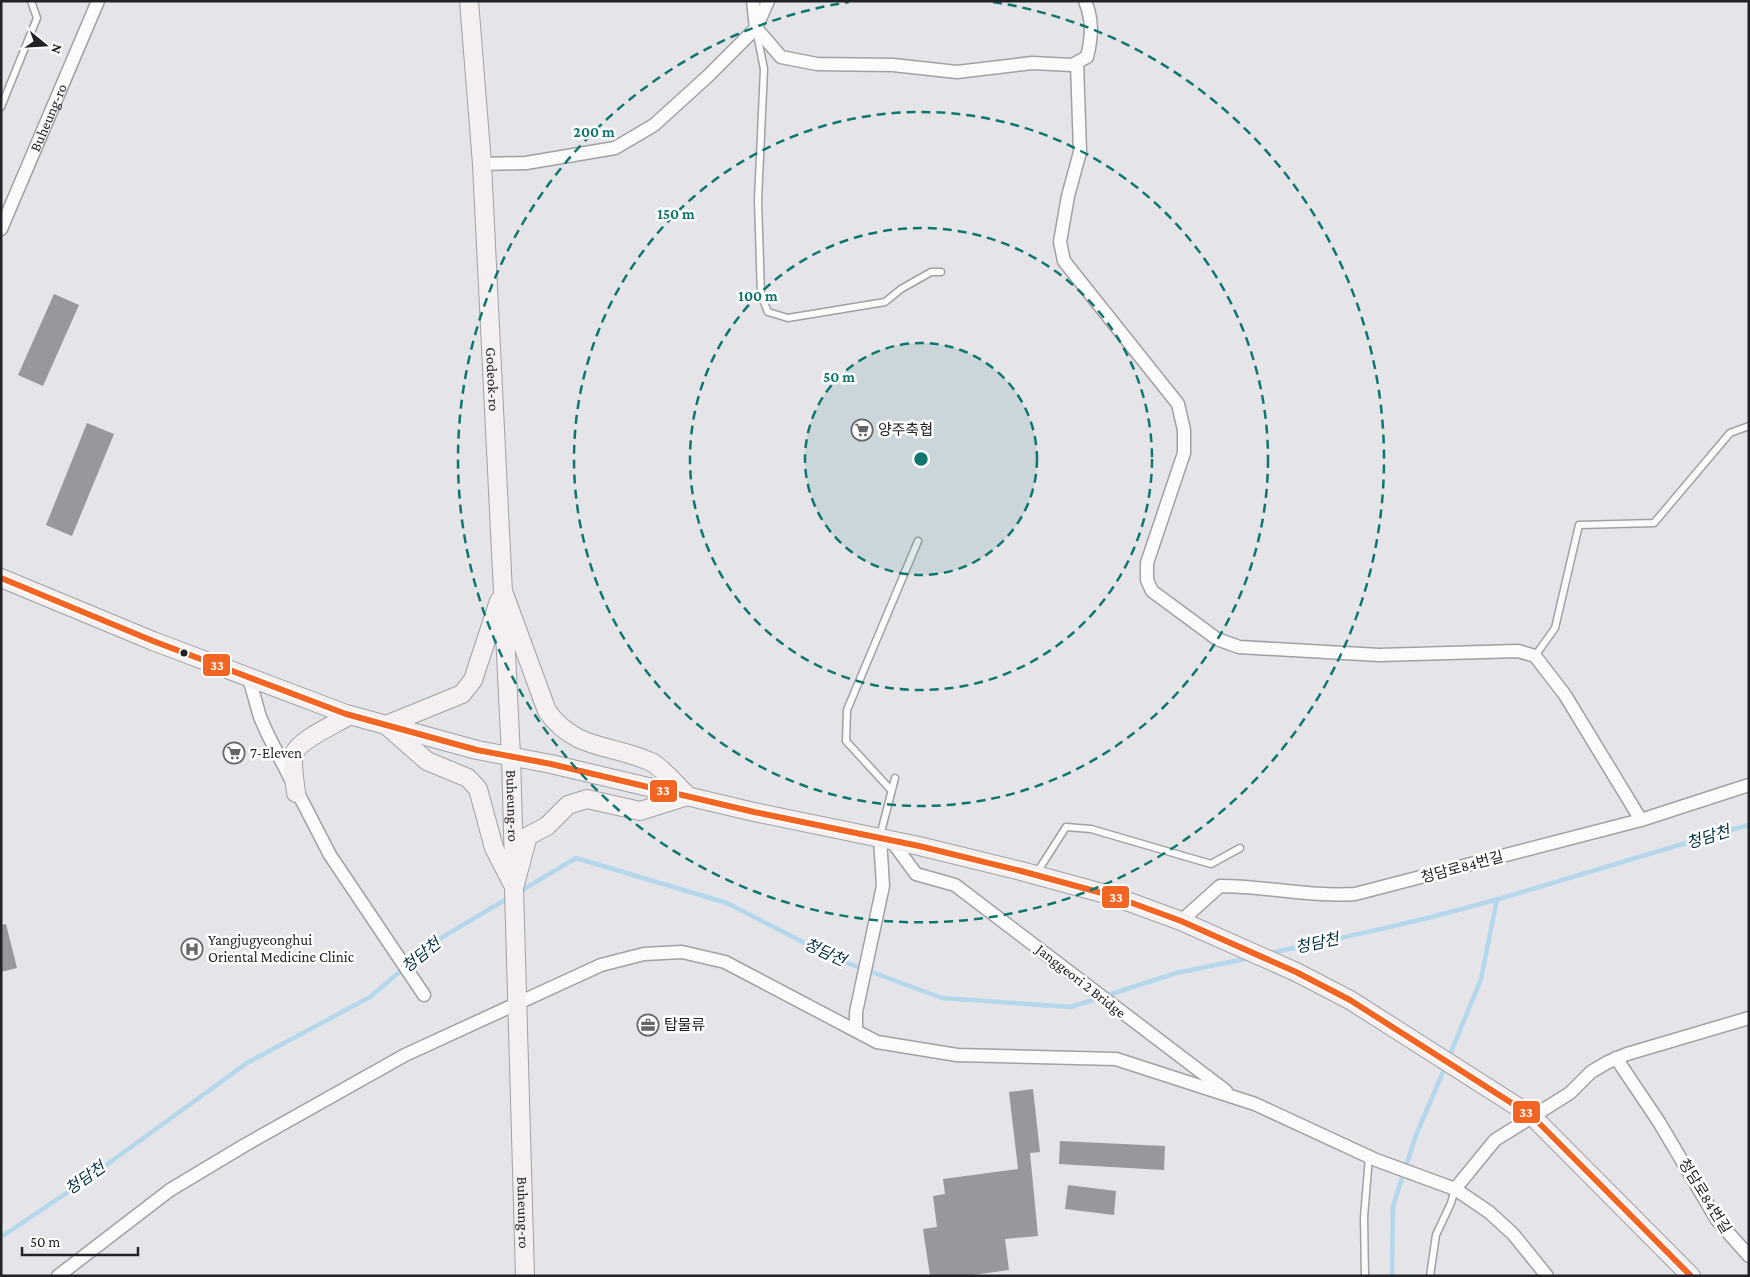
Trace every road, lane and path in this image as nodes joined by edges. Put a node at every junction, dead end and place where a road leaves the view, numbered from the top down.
1 (31, 1) edge
2 (468, 1) edge
3 (753, 1) edge
4 (768, 1) edge
5 (1085, 1) edge
6 (97, 3) edge
7 (756, 28) junction
8 (1077, 63) junction
9 (1, 107) edge
10 (482, 164) junction
11 (1, 230) edge
12 (941, 272) dead end
13 (1749, 426) edge
14 (918, 541) dead end
15 (1, 578) edge
16 (503, 591) junction
17 (1535, 656) junction
18 (249, 678) junction
19 (350, 715) junction
20 (386, 725) junction
21 (511, 756) junction
22 (894, 778) dead end
23 (1749, 785) edge
24 (891, 790) junction
25 (296, 793) junction
26 (688, 796) junction
27 (1642, 820) junction
28 (885, 839) junction
29 (1240, 848) dead end
30 (1035, 875) junction
31 (514, 888) junction
32 (1181, 921) junction
33 (424, 995) dead end
34 (519, 1003) junction
35 (1749, 1018) edge
36 (856, 1030) junction
37 (1616, 1058) junction
38 (1235, 1097) junction
39 (1532, 1116) junction
40 (1372, 1159) junction
41 (1455, 1189) junction
42 (523, 1237) junction
43 (1749, 1256) edge
44 (58, 1276) edge
45 (517, 1276) edge
46 (525, 1276) edge
47 (1365, 1276) edge
48 (1430, 1276) edge
49 (1548, 1276) edge
50 (1691, 1276) edge

1 - 9 lane
2 - 10 main road, Godeok-ro
3 - 7 street
4 - 7 street
5 - 8 street
6 - 11 street, Buheung-ro
7 - 8 street
7 - 10 street
7 - 12 lane
8 - 17 street
10 - 16 main road, Godeok-ro
13 - 17 lane
14 - 24 lane
15 - 18 main road, Buheung-ro
16 - 20 main road
16 - 21 main road, Godeok-ro
16 - 26 main road
17 - 27 street
18 - 19 main road, Buheung-ro
18 - 25 street
19 - 20 main road, Buheung-ro
19 - 25 main road
20 - 21 main road, Buheung-ro
20 - 31 main road
21 - 26 main road
21 - 31 main road, Buheung-ro
22 - 24 lane
23 - 27 street, 청담로84번길
24 - 28 lane
25 - 33 street
26 - 28 main road
26 - 31 main road
27 - 32 street, 청담로84번길
28 - 30 main road
28 - 36 street
28 - 38 street, Janggeori 2 Bridge
29 - 30 lane
30 - 32 main road
31 - 34 main road, Buheung-ro
32 - 39 main road
34 - 36 street
34 - 42 main road, Buheung-ro
34 - 44 street
35 - 37 street
36 - 38 street
37 - 39 street
37 - 43 street, 청담로84번길
38 - 40 street
39 - 41 street
39 - 50 main road
40 - 41 street
40 - 47 lane
41 - 48 lane
41 - 49 street
42 - 45 main road
42 - 46 main road, Buheung-ro

